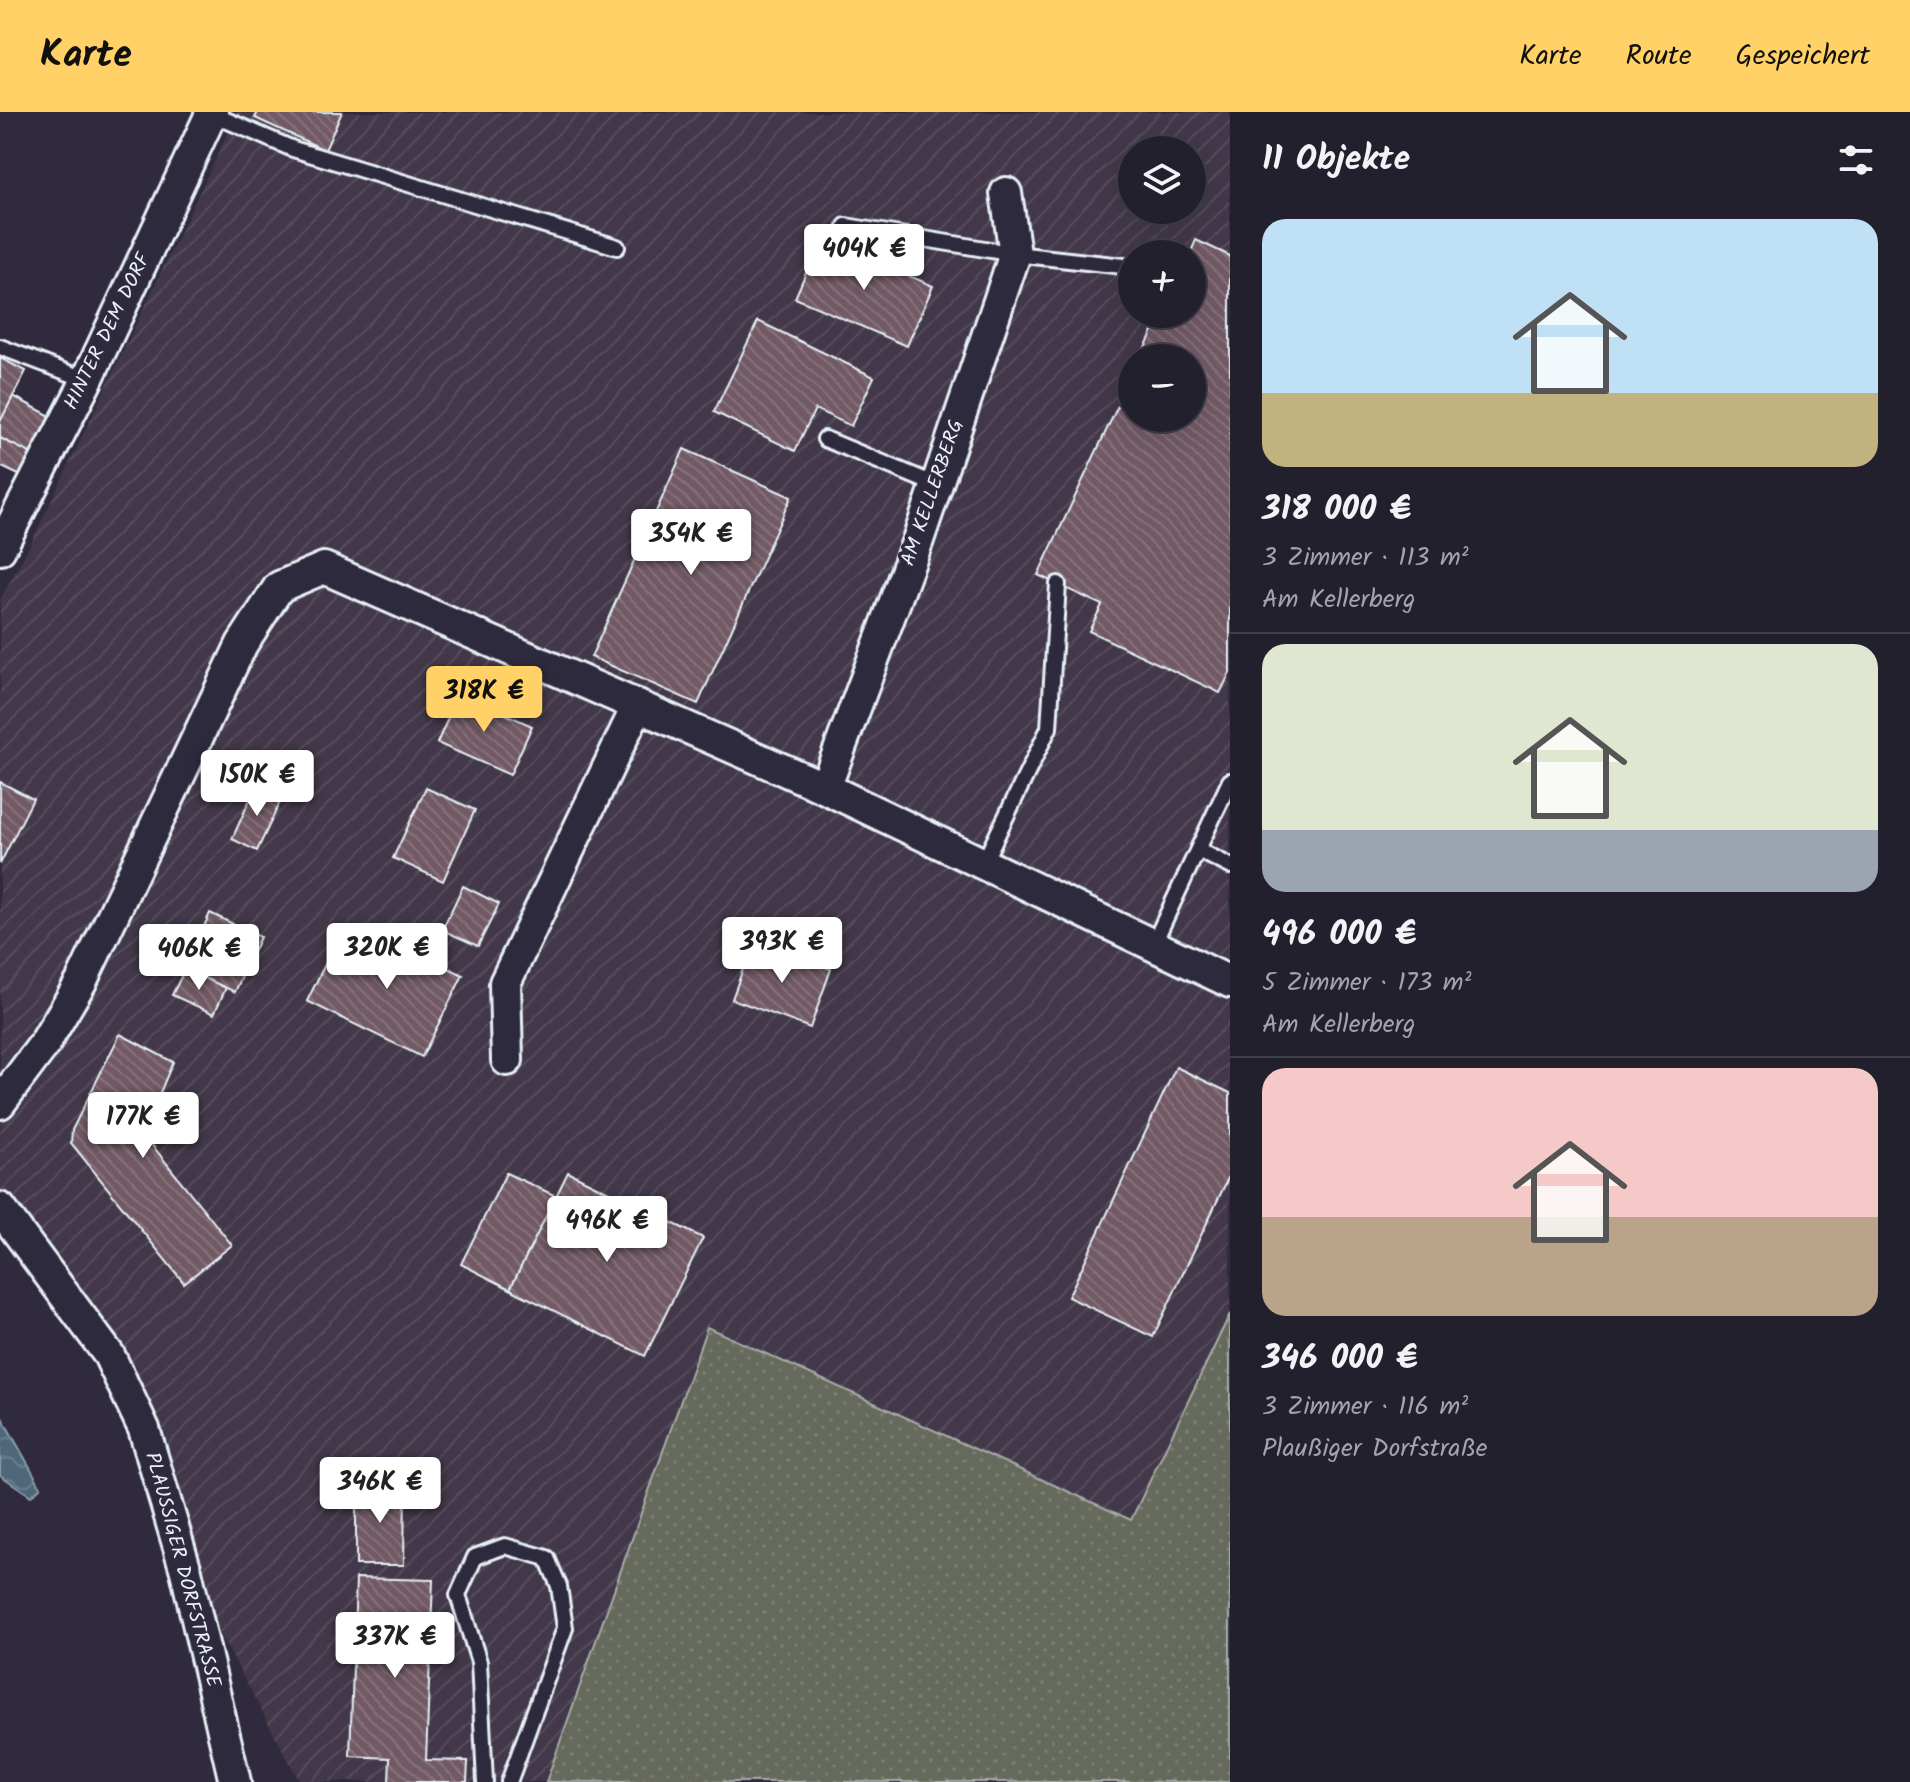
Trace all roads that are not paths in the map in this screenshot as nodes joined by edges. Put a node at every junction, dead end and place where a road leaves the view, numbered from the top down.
1 (212, 113) edge
2 (1006, 193) dead end
3 (846, 226) dead end
4 (617, 247) dead end
5 (1015, 254) junction
6 (1118, 265) edge
7 (0, 347) edge
8 (87, 380) junction
9 (825, 439) dead end
10 (936, 485) junction
11 (0, 549) edge
12 (1058, 584) dead end
13 (638, 705) junction
14 (1230, 781) edge
15 (825, 788) junction
16 (1198, 850) junction
17 (983, 864) junction
18 (1230, 866) edge
19 (1153, 945) junction
20 (1230, 982) edge
21 (507, 1060) dead end
22 (0, 1103) edge
23 (0, 1208) edge
24 (235, 1782) edge
25 (485, 1782) edge
26 (509, 1782) edge

1 - 4 lane
1 - 8 street, HINTER DEM DORF
2 - 5 street, AM KELLERBERG
3 - 5 lane
5 - 6 lane
5 - 10 street, AM KELLERBERG
7 - 8 lane
8 - 11 street, HINTER DEM DORF
9 - 10 lane
10 - 15 street, AM KELLERBERG
12 - 17 lane
13 - 15 street
13 - 21 street
13 - 22 street
14 - 16 lane
15 - 17 street
16 - 18 lane
16 - 19 lane
17 - 19 street
19 - 20 street
23 - 24 street, PLAUSSIGER DORFSTRASSE
25 - 26 lane

